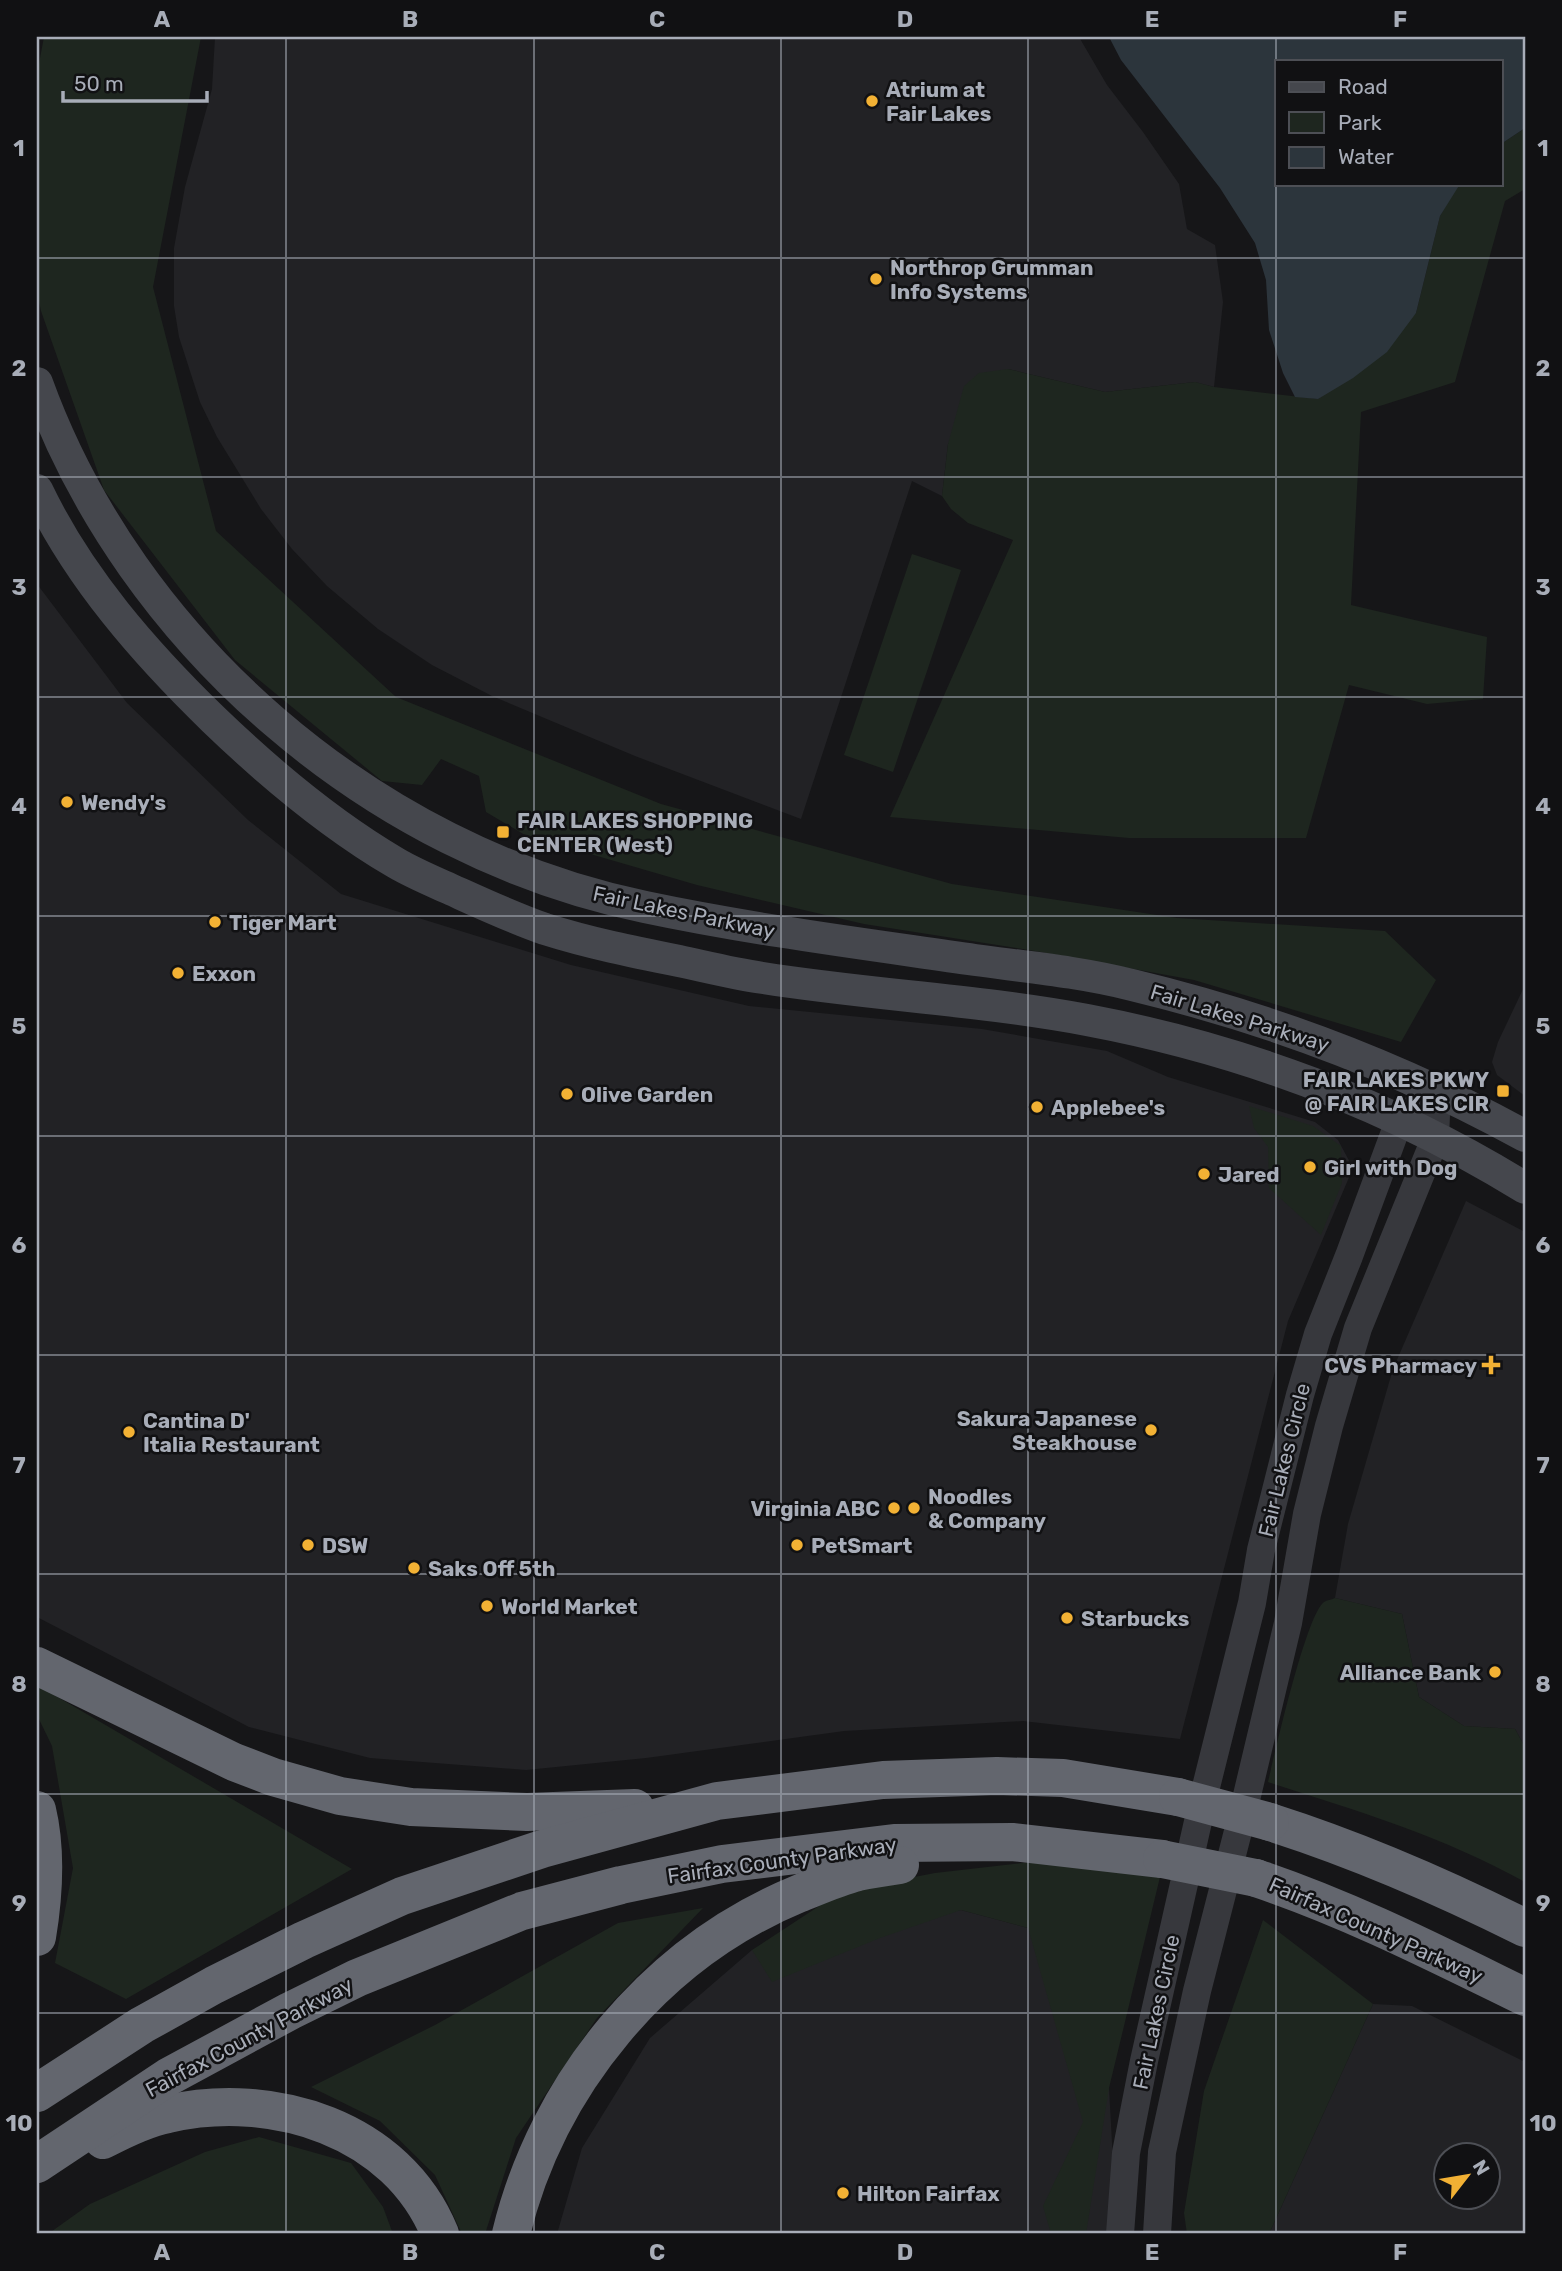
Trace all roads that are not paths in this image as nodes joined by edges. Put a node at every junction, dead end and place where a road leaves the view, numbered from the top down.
1 (37, 383) edge
2 (37, 490) edge
3 (1437, 1090) junction
4 (1399, 1121) junction
5 (1525, 1136) edge
6 (1435, 1139) junction
7 (1525, 1188) edge
8 (37, 1666) edge
9 (717, 1801) junction
10 (37, 1810) edge
11 (1064, 1849) junction
12 (1525, 1928) edge
13 (37, 1937) edge
14 (1525, 1997) edge
15 (37, 2093) edge
16 (37, 2164) edge
17 (37, 2176) edge
18 (440, 2234) edge
19 (511, 2234) edge
20 (1120, 2234) edge
21 (1157, 2234) edge

1 - 3 main road, Fair Lakes Parkway
2 - 4 main road, Fair Lakes Parkway
3 - 4 street
3 - 5 main road, Fair Lakes Parkway
3 - 6 street, Fair Lakes Circle
4 - 6 main road, Fair Lakes Parkway
4 - 20 street, Fair Lakes Circle
6 - 7 main road, Fair Lakes Parkway
6 - 21 street, Fair Lakes Circle
8 - 9 highway
9 - 12 highway, bridge
9 - 15 highway
10 - 13 highway
11 - 14 highway, Fairfax County Parkway, bridge
11 - 16 highway, Fairfax County Parkway
11 - 19 highway
17 - 18 highway

